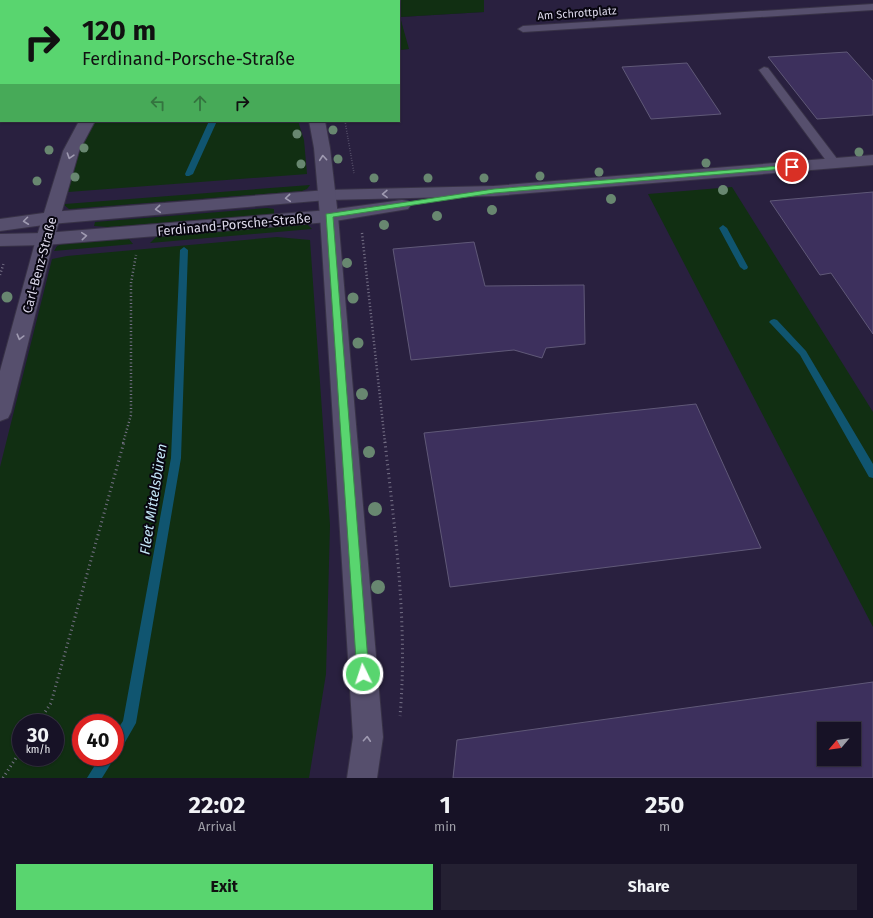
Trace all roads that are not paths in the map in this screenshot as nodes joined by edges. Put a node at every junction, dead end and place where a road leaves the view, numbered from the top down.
1 (873, 7) edge
2 (523, 29) dead end
3 (764, 70) dead end
4 (86, 122) edge
5 (317, 122) edge
6 (873, 160) edge
7 (834, 163) junction
8 (494, 191) junction
9 (328, 205) junction
10 (51, 218) junction
11 (0, 225) edge
12 (45, 239) junction
13 (0, 240) edge
14 (5, 374) edge
15 (0, 412) edge
16 (362, 778) edge

1 - 2 lane, Am Schrottplatz
3 - 7 lane
4 -> 10 street, Carl-Benz-Straße
9 -> 5 street
6 - 7 street, Ferdinand-Porsche-Straße
7 - 8 street, Ferdinand-Porsche-Straße
8 -> 9 street, Ferdinand-Porsche-Straße
8 - 9 street, Ferdinand-Porsche-Straße
9 -> 10 street, Ferdinand-Porsche-Straße
12 -> 9 street, Ferdinand-Porsche-Straße
16 -> 9 street
10 -> 11 street, Ferdinand-Porsche-Straße
10 - 12 street, Carl-Benz-Straße
12 - 13 street, Ferdinand-Porsche-Straße
12 -> 14 street, Carl-Benz-Straße
14 - 15 street, Carl-Benz-Straße

